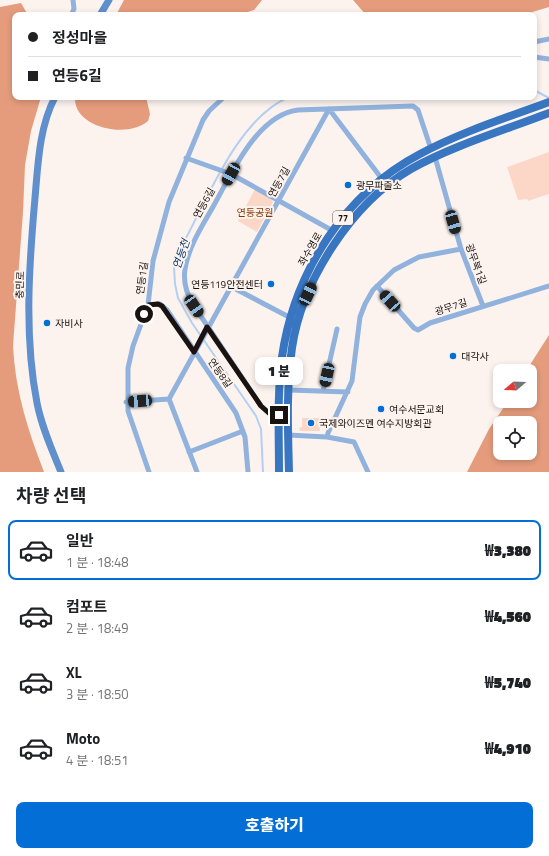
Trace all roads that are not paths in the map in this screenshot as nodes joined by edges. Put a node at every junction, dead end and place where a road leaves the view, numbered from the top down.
1 (73, 0) edge
2 (109, 0) edge
3 (72, 12) edge
4 (102, 12) edge
5 (549, 39) edge
6 (537, 41) edge
7 (537, 57) edge
8 (549, 59) edge
9 (221, 100) edge
10 (51, 101) edge
11 (549, 102) edge
12 (539, 106) junction
13 (330, 109) junction
14 (549, 114) edge
15 (431, 149) junction
16 (435, 157) junction
17 (186, 158) junction
18 (231, 174) junction
19 (382, 179) junction
20 (278, 201) junction
21 (333, 230) junction
22 (461, 249) junction
23 (230, 286) junction
24 (377, 286) junction
25 (549, 286) edge
26 (148, 305) junction
27 (482, 306) junction
28 (289, 317) junction
29 (207, 327) junction
30 (337, 328) dead end
31 (194, 352) junction
32 (289, 390) junction
33 (323, 391) junction
34 (348, 392) junction
35 (168, 399) junction
36 (126, 402) junction
37 (288, 407) junction
38 (279, 411) junction
39 (244, 431) junction
40 (288, 435) junction
41 (327, 437) junction
42 (189, 452) junction
43 (62, 472) edge
44 (149, 472) edge
45 (197, 472) edge
46 (248, 472) edge
47 (279, 472) edge
48 (289, 472) edge
49 (368, 472) edge

1 - 3 street
2 - 4 street
5 - 6 street
7 - 8 street
9 - 17 street, 연등1길
10 - 43 street, 충민로
11 - 12 main road, 좌수영로
12 - 14 street
12 - 15 main road, 좌수영로 / 77
13 - 15 street, 연등6길
13 - 18 street, 연등6길
13 - 19 street
13 - 20 street, 연등7길
14 - 16 main road, 좌수영로 / 77
15 - 19 main road, 좌수영로 / 77
16 - 22 street, 광무북1길
16 - 32 main road, 좌수영로 / 77
17 - 18 street
17 - 26 street, 연등1길
18 - 20 street
18 - 29 street, 연등6길
19 - 21 main road, 좌수영로 / 77
20 - 21 street
20 - 23 street, 연등7길
21 - 28 main road, 좌수영로 / 77
22 - 24 street
22 - 27 street, 광무북1길
23 - 28 street
23 - 29 street, 연등7길
24 - 27 street, 광무7길
24 - 34 street
25 - 27 street, 광무7길
26 - 31 street, 연등8길
26 - 36 street, 연등1길
28 - 38 main road, 좌수영로 / 77
29 - 31 street, 연등7길
29 - 38 street, 연등6길
30 - 33 street
31 - 35 street
31 - 39 street, 연등8길
32 - 33 street
32 - 37 main road, 좌수영로 / 77
33 - 34 street
34 - 41 street
35 - 36 street
35 - 42 street
36 - 44 street, 연등1길
37 - 38 main road
37 - 40 main road, 좌수영로 / 77
38 - 47 main road, 좌수영로 / 77
39 - 42 street
39 - 46 street, 연등8길
40 - 41 street
40 - 48 main road, 좌수영로 / 77
41 - 49 street
42 - 45 street

